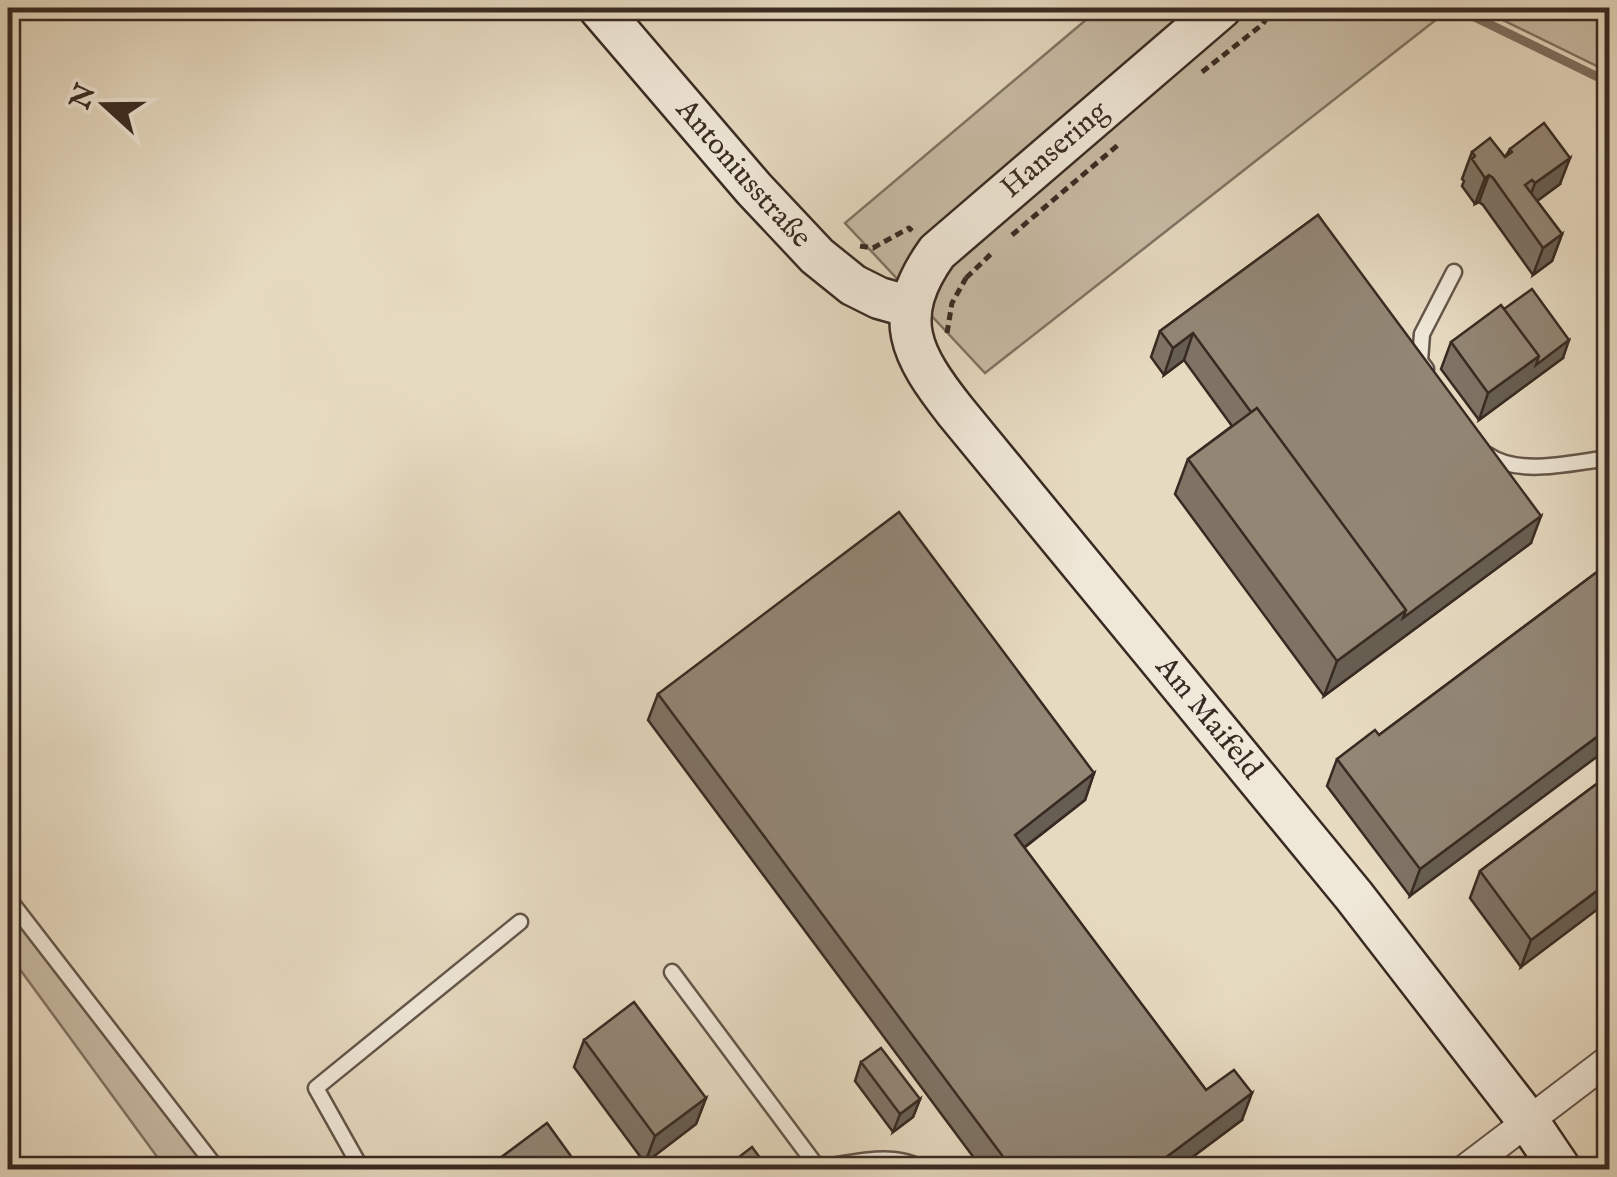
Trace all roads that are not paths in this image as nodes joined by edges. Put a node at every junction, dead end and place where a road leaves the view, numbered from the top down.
1 (599, 8) edge
2 (1221, 8) edge
3 (1454, 272) dead end
4 (911, 307) junction
5 (1432, 378) edge
6 (1476, 439) edge
7 (1610, 458) edge
8 (8, 898) edge
9 (520, 922) dead end
10 (672, 972) dead end
11 (1610, 1059) edge
12 (1528, 1121) junction
13 (818, 1169) edge
14 (218, 1170) edge
15 (362, 1170) edge
16 (924, 1170) edge
17 (1464, 1170) edge
18 (1560, 1170) edge

1 - 4 street, Antoniusstraße
2 - 4 street, Hansering
3 - 5 lane
4 - 12 street, Am Maifeld
6 - 7 lane
8 - 14 lane
9 - 15 lane
10 - 13 lane
11 - 12 street
12 - 17 street
12 - 18 street, Am Maifeld
13 - 16 lane

